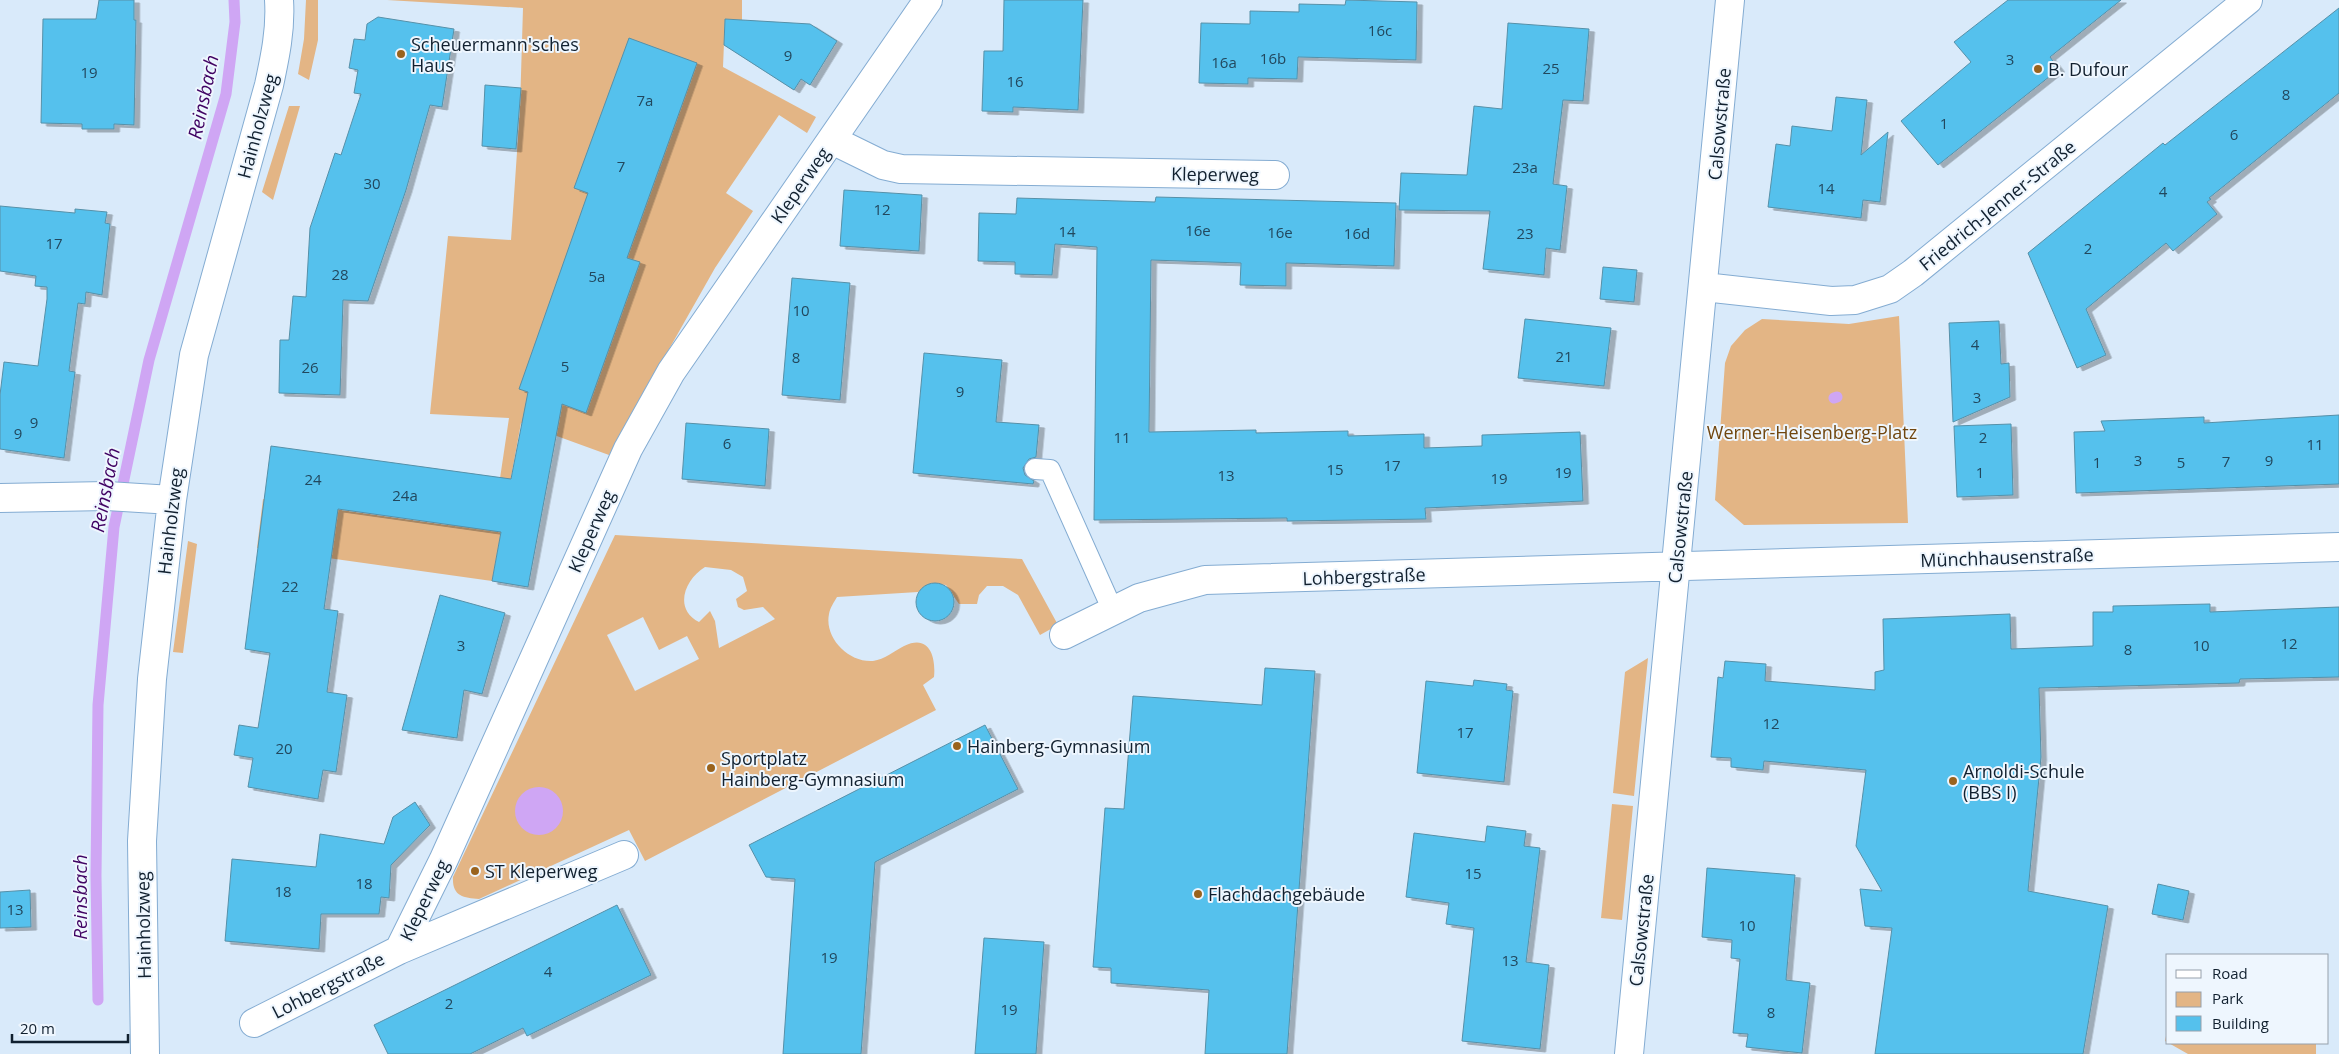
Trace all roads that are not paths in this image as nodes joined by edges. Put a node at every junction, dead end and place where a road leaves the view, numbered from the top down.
1 (279, 0) edge
2 (928, 0) edge
3 (1730, 0) edge
4 (2248, 0) edge
5 (832, 140) junction
6 (1275, 175) dead end
7 (1704, 287) junction
8 (1035, 469) dead end
9 (0, 498) edge
10 (172, 500) junction
11 (2339, 547) edge
12 (1676, 567) junction
13 (1113, 611) junction
14 (1064, 636) dead end
15 (624, 855) dead end
16 (399, 950) junction
17 (254, 1023) dead end
18 (145, 1054) edge
19 (1629, 1054) edge

1 - 10 street, Hainholzweg
2 - 5 street, Kleperweg
3 - 7 street, Calsowstraße
4 - 7 street, Friedrich-Jenner-Straße
5 - 6 street, Kleperweg
5 - 16 street, Kleperweg
7 - 12 street, Calsowstraße
8 - 13 lane
9 - 10 street
10 - 18 street, Hainholzweg
11 - 12 street, Münchhausenstraße
12 - 13 street, Lohbergstraße
12 - 19 street, Calsowstraße
13 - 14 street, Lohbergstraße
15 - 16 street, Lohbergstraße
16 - 17 street, Lohbergstraße

